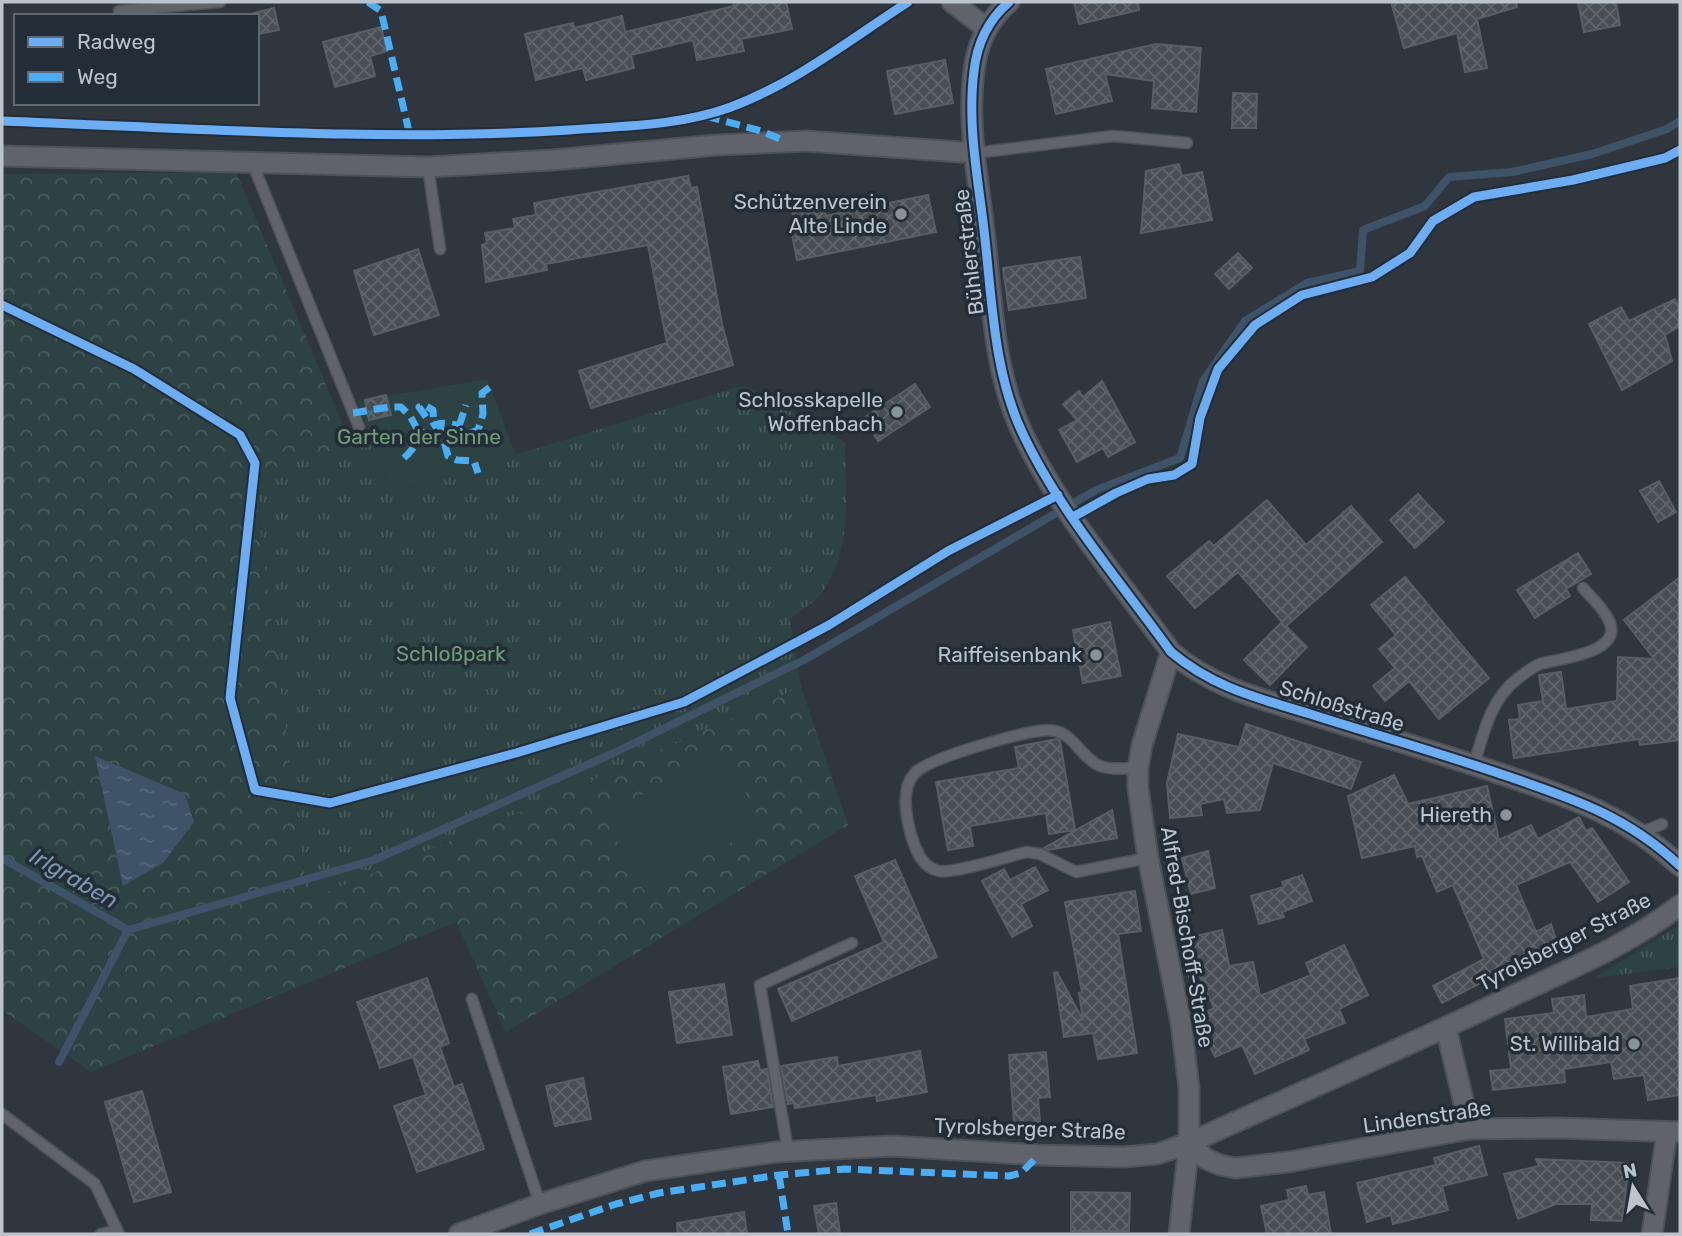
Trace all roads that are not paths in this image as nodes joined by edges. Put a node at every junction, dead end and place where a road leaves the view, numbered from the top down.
1 (220, 2) edge
2 (953, 2) edge
3 (1009, 2) edge
4 (119, 11) dead end
5 (986, 28) junction
6 (1187, 144) dead end
7 (975, 153) junction
8 (2, 156) edge
9 (251, 161) junction
10 (428, 167) junction
11 (440, 249) dead end
12 (359, 427) dead end
13 (1058, 495) joint
14 (1583, 588) dead end
15 (1171, 652) junction
16 (1474, 765) junction
17 (1138, 768) junction
18 (1662, 824) dead end
19 (1640, 833) junction
20 (1149, 858) junction
21 (1680, 866) edge
22 (1680, 905) edge
23 (852, 943) dead end
24 (472, 999) dead end
25 (1446, 1028) junction
26 (2, 1114) edge
27 (1470, 1129) junction
28 (1673, 1132) edge
29 (1189, 1143) junction
30 (788, 1151) junction
31 (540, 1204) junction
32 (118, 1232) edge
33 (101, 1234) edge
34 (459, 1234) edge
35 (1179, 1234) edge
36 (1652, 1234) edge

1 - 4 lane
2 - 5 street
3 - 5 street, Bühlerstraße
5 - 7 street, Bühlerstraße
6 - 7 lane
7 - 10 street
7 - 13 street, Bühlerstraße
8 - 9 street
9 - 10 street
9 - 12 lane
10 - 11 lane
13 - 15 street, Schloßstraße
14 - 16 lane
15 - 16 street, Schloßstraße
15 - 17 street, Alfred-Bischoff-Straße
16 - 19 street, Schloßstraße
17 - 20 street, Alfred-Bischoff-Straße
17 - 20 lane
18 - 19 lane
19 - 21 street, Schloßstraße
20 - 29 street, Alfred-Bischoff-Straße
22 - 25 street, Tyrolsberger Straße
23 - 30 lane
24 - 31 lane
25 - 27 street
25 - 29 street, Tyrolsberger Straße
26 - 32 lane
27 - 28 street, Lindenstraße
27 - 29 street, Lindenstraße
28 - 36 street
29 - 30 street, Tyrolsberger Straße
29 - 35 street, Alfred-Bischoff-Straße
30 - 31 street, Tyrolsberger Straße
31 - 34 street, Tyrolsberger Straße
32 - 33 lane

